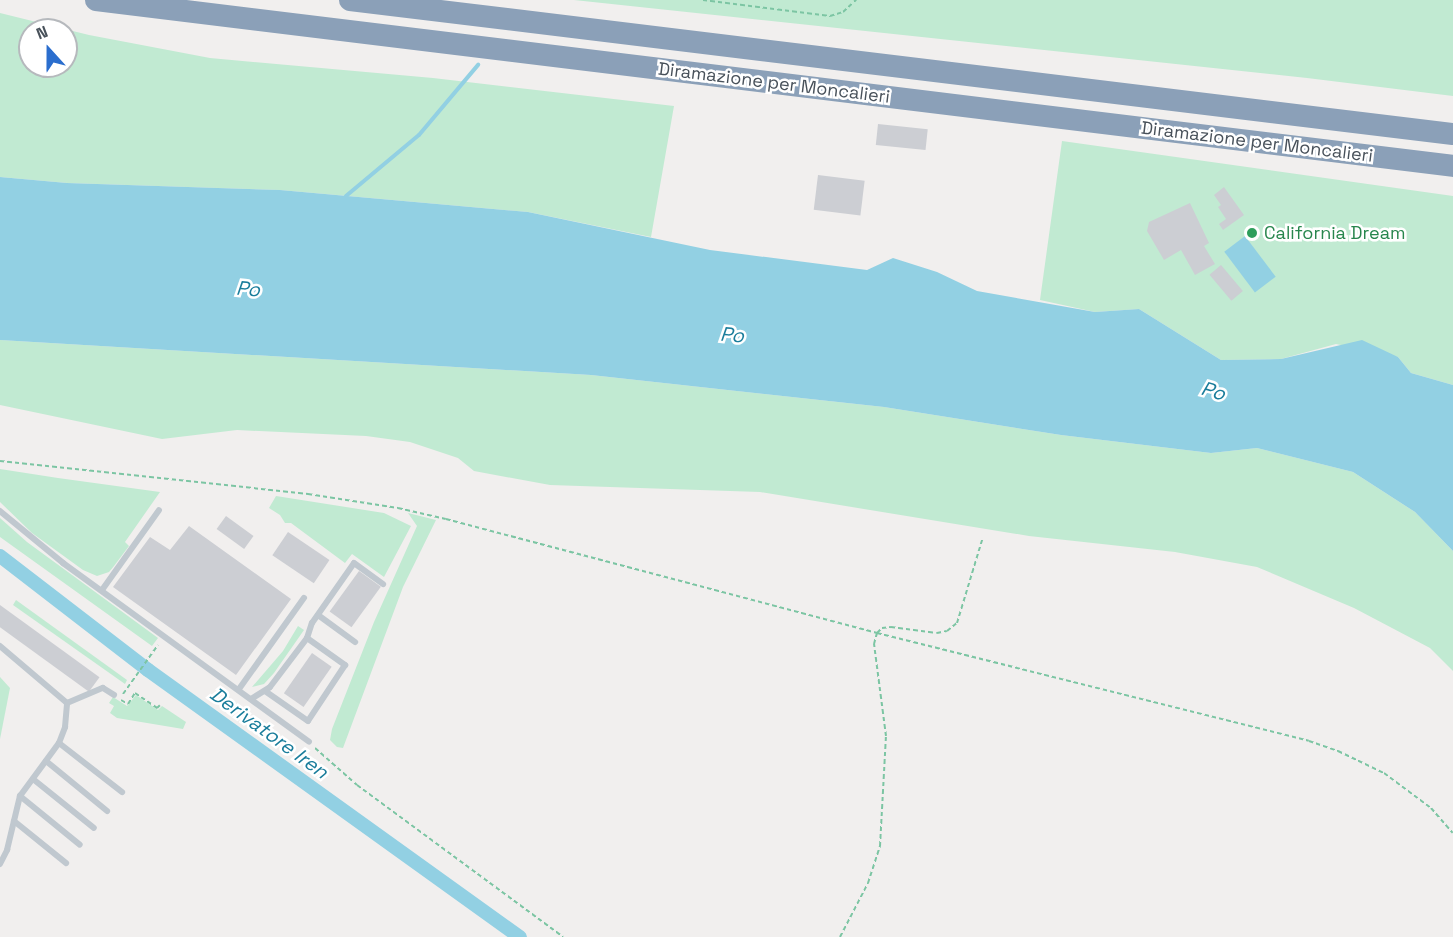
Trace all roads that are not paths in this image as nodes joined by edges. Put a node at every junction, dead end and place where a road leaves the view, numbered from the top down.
1 (96, 0) edge
2 (350, 0) edge
3 (1453, 134) edge
4 (1453, 166) edge
5 (159, 510) dead end
6 (0, 511) edge
7 (383, 584) dead end
8 (102, 590) junction
9 (304, 598) dead end
10 (318, 615) junction
11 (308, 638) junction
12 (355, 642) dead end
13 (0, 646) edge
14 (239, 689) junction
15 (264, 691) junction
16 (114, 695) road end
17 (251, 699) junction
18 (68, 703) junction
19 (309, 742) road end
20 (59, 743) junction
21 (46, 761) junction
22 (33, 779) junction
23 (122, 792) dead end
24 (20, 796) junction
25 (107, 811) dead end
26 (14, 821) junction
27 (94, 828) dead end
28 (80, 845) dead end
29 (66, 862) dead end
30 (0, 864) edge

1 - 4 highway, Diramazione per Moncalieri
2 - 3 highway, Diramazione per Moncalieri
5 - 8 lane
6 - 8 lane
7 - 10 lane
8 - 14 lane
9 - 14 lane
10 - 11 lane
10 - 12 lane
11 - 15 lane
11 - 15 lane
13 - 18 lane
14 - 17 lane
15 - 17 lane
16 - 18 lane
17 - 19 lane
18 - 20 lane
20 - 21 lane
20 - 23 lane
21 - 22 lane
21 - 25 lane
22 - 24 lane
22 - 27 lane
24 - 26 lane
24 - 28 lane
26 - 29 lane
26 - 30 lane

